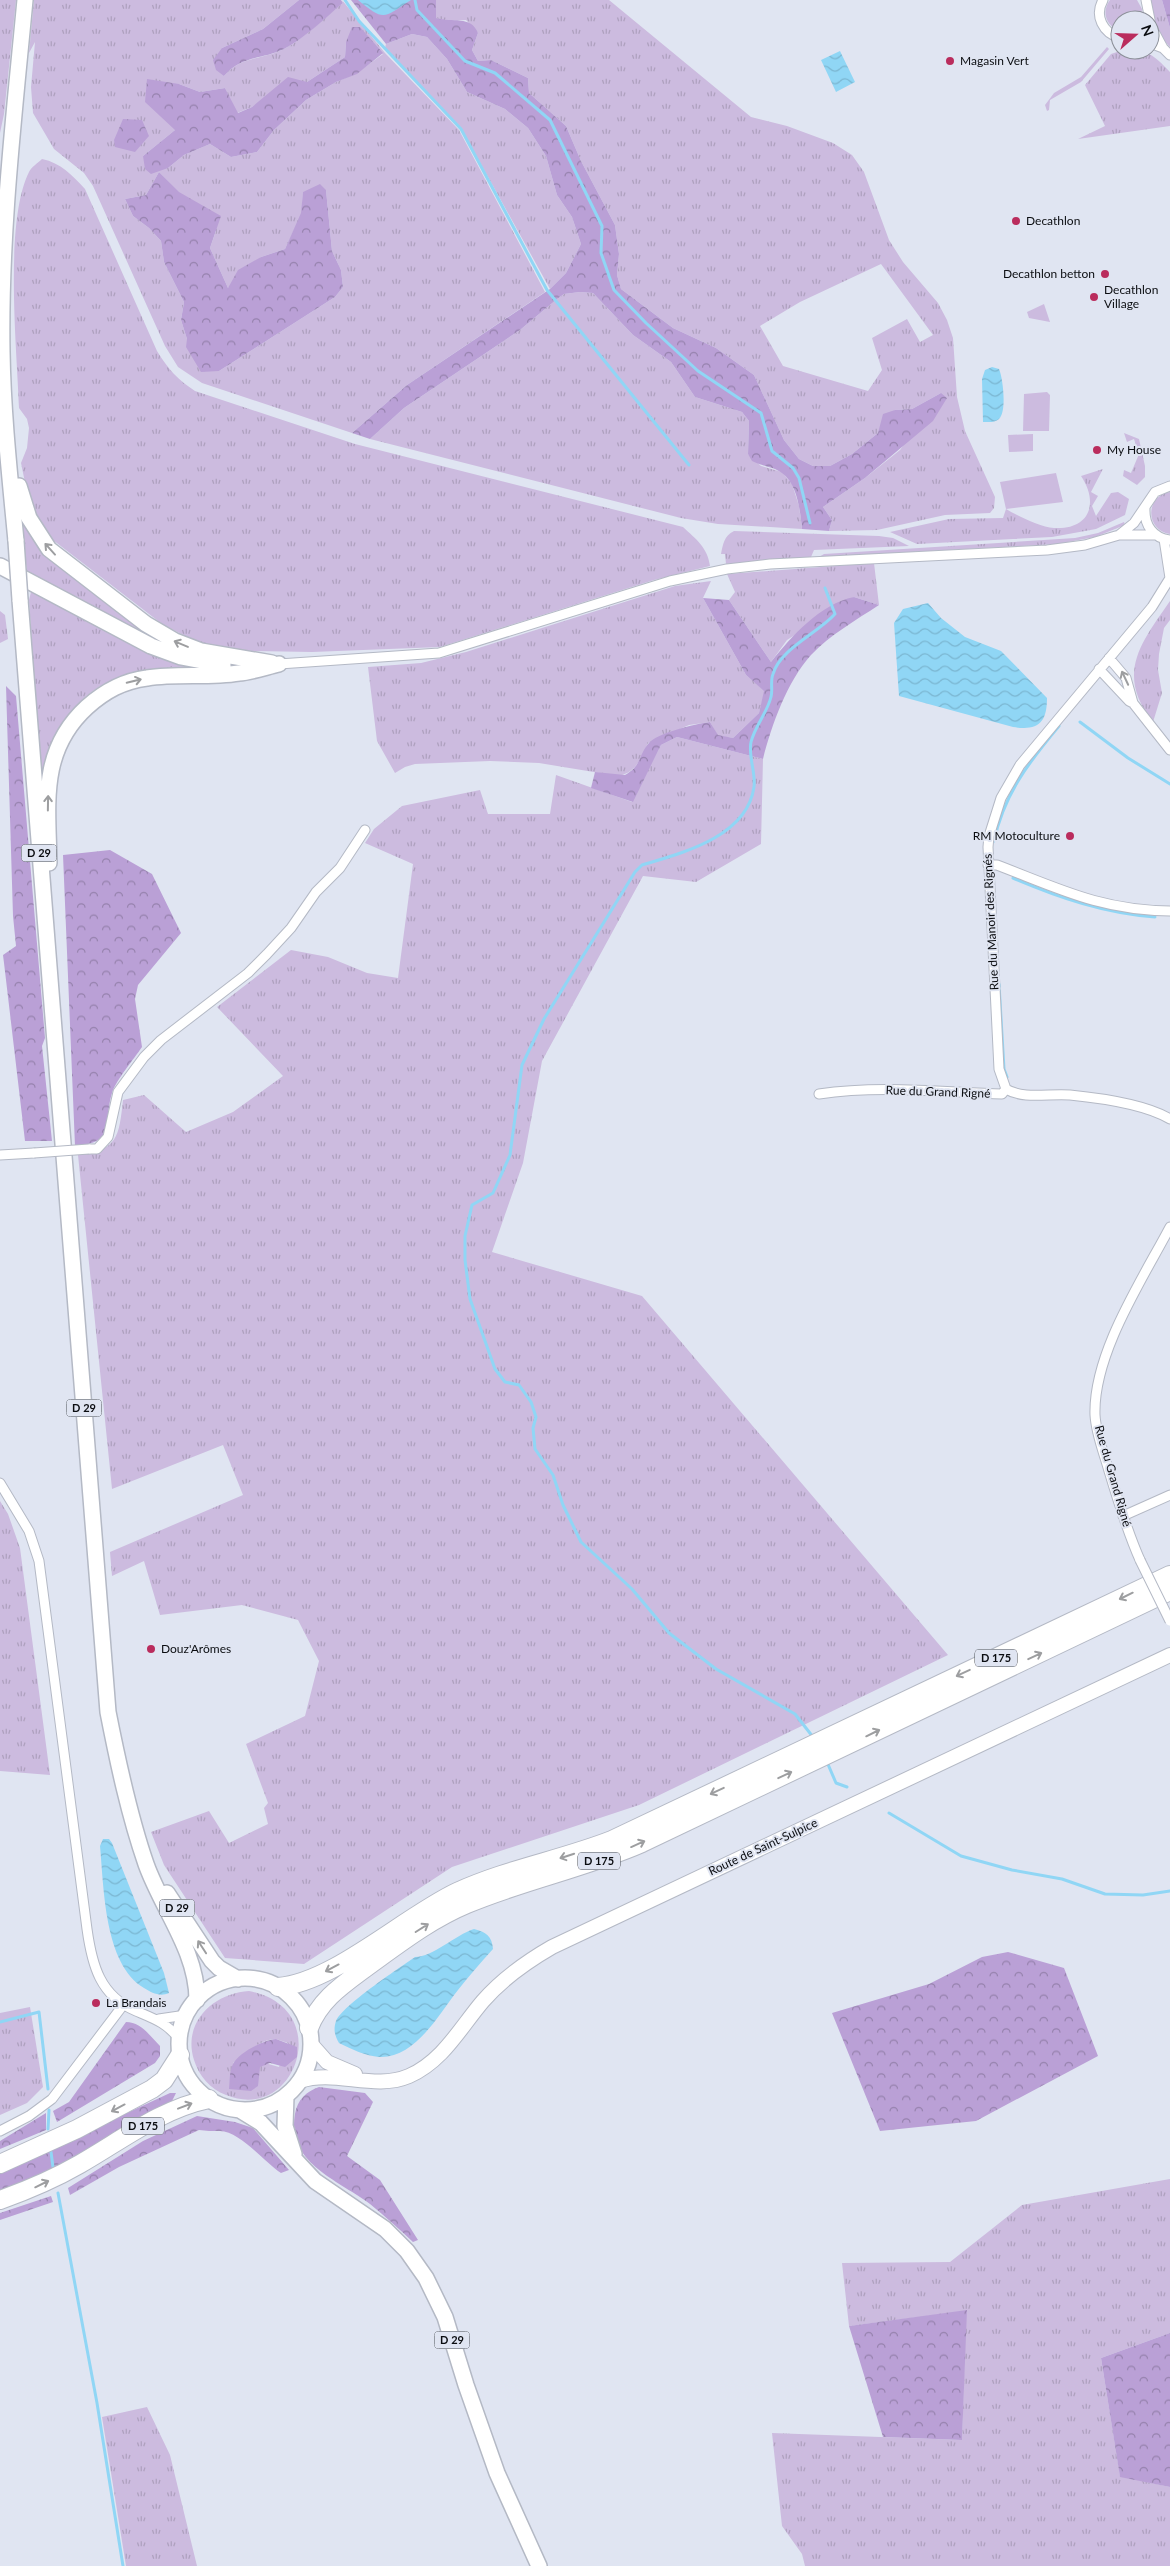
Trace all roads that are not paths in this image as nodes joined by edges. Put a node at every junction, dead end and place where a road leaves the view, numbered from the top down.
1 (25, 0) edge
2 (1103, 0) edge
3 (1110, 32) edge
4 (1160, 40) edge
5 (1167, 52) edge
6 (7, 197) junction
7 (0, 216) edge
8 (4, 401) junction
9 (0, 459) edge
10 (1170, 486) edge
11 (1145, 508) junction
12 (1119, 535) junction
13 (1163, 538) edge
14 (16, 541) junction
15 (0, 566) edge
16 (1170, 578) edge
17 (1109, 658) junction
18 (279, 664) junction
19 (1099, 669) junction
20 (1133, 703) junction
21 (1170, 750) edge
22 (365, 830) dead end
23 (988, 864) junction
24 (1170, 910) edge
25 (49, 957) junction
26 (1006, 1090) junction
27 (819, 1094) dead end
28 (1170, 1119) edge
29 (0, 1155) edge
30 (1170, 1227) edge
31 (0, 1483) edge
32 (1170, 1495) edge
33 (1123, 1516) junction
34 (1170, 1575) edge
35 (1170, 1591) edge
36 (1170, 1621) edge
37 (1170, 1655) edge
38 (819, 1751) junction
39 (134, 1823) junction
40 (238, 1978) junction
41 (278, 1987) junction
42 (197, 2000) junction
43 (124, 2004) junction
44 (186, 2015) junction
45 (159, 2019) junction
46 (310, 2036) junction
47 (180, 2048) junction
48 (300, 2081) junction
49 (387, 2081) junction
50 (286, 2096) junction
51 (209, 2099) junction
52 (240, 2110) junction
53 (0, 2131) edge
54 (298, 2162) junction
55 (0, 2164) edge
56 (0, 2200) edge
57 (539, 2566) edge

1 - 6 main road, D 29
2 - 3 street
4 - 5 street
6 - 7 main road
6 - 8 main road, D 29
8 - 14 main road, D 29
18 -> 8 main road
9 - 14 main road
10 - 11 street
11 - 12 street
11 - 13 street
12 - 13 street
12 - 18 street
13 - 16 street
14 - 25 main road, D 29, bridge
15 - 18 main road
16 - 17 street, Rue du Manoir des Rignés
17 - 19 street, Rue du Manoir des Rignés
20 -> 17 street
25 -> 18 main road
19 - 20 street
19 - 23 street, Rue du Manoir des Rignés
20 - 21 street
22 - 29 street, bridge
23 - 24 street
23 - 26 street, Rue du Manoir des Rignés
25 - 39 main road, D 29
26 - 27 street, Rue du Grand Rigné
26 - 28 street, Rue du Grand Rigné
30 - 33 street, Rue du Grand Rigné
31 - 43 street
32 - 33 street
33 - 36 street, Rue du Grand Rigné, bridge
34 -> 38 highway, D 175
38 -> 35 highway, D 175
37 - 49 street, Route de Saint-Sulpice
38 -> 41 highway, D 175
46 -> 38 highway, D 175
40 -> 39 main road, D 29
39 - 42 main road, D 29
40 - 41 main road
40 - 42 main road
41 - 46 main road
42 - 44 main road
43 - 45 street
43 - 53 street
44 - 45 street
44 - 47 main road
45 - 47 street
46 - 48 main road
46 - 49 street, Route de Saint-Sulpice
47 - 51 main road
47 -> 55 highway, D 175
48 - 49 street, Route de Saint-Sulpice
48 - 50 main road
50 - 52 main road
50 - 54 main road, D 29
51 - 52 main road
56 -> 51 highway, D 175
52 - 54 main road, D 29
54 - 57 main road, D 29

